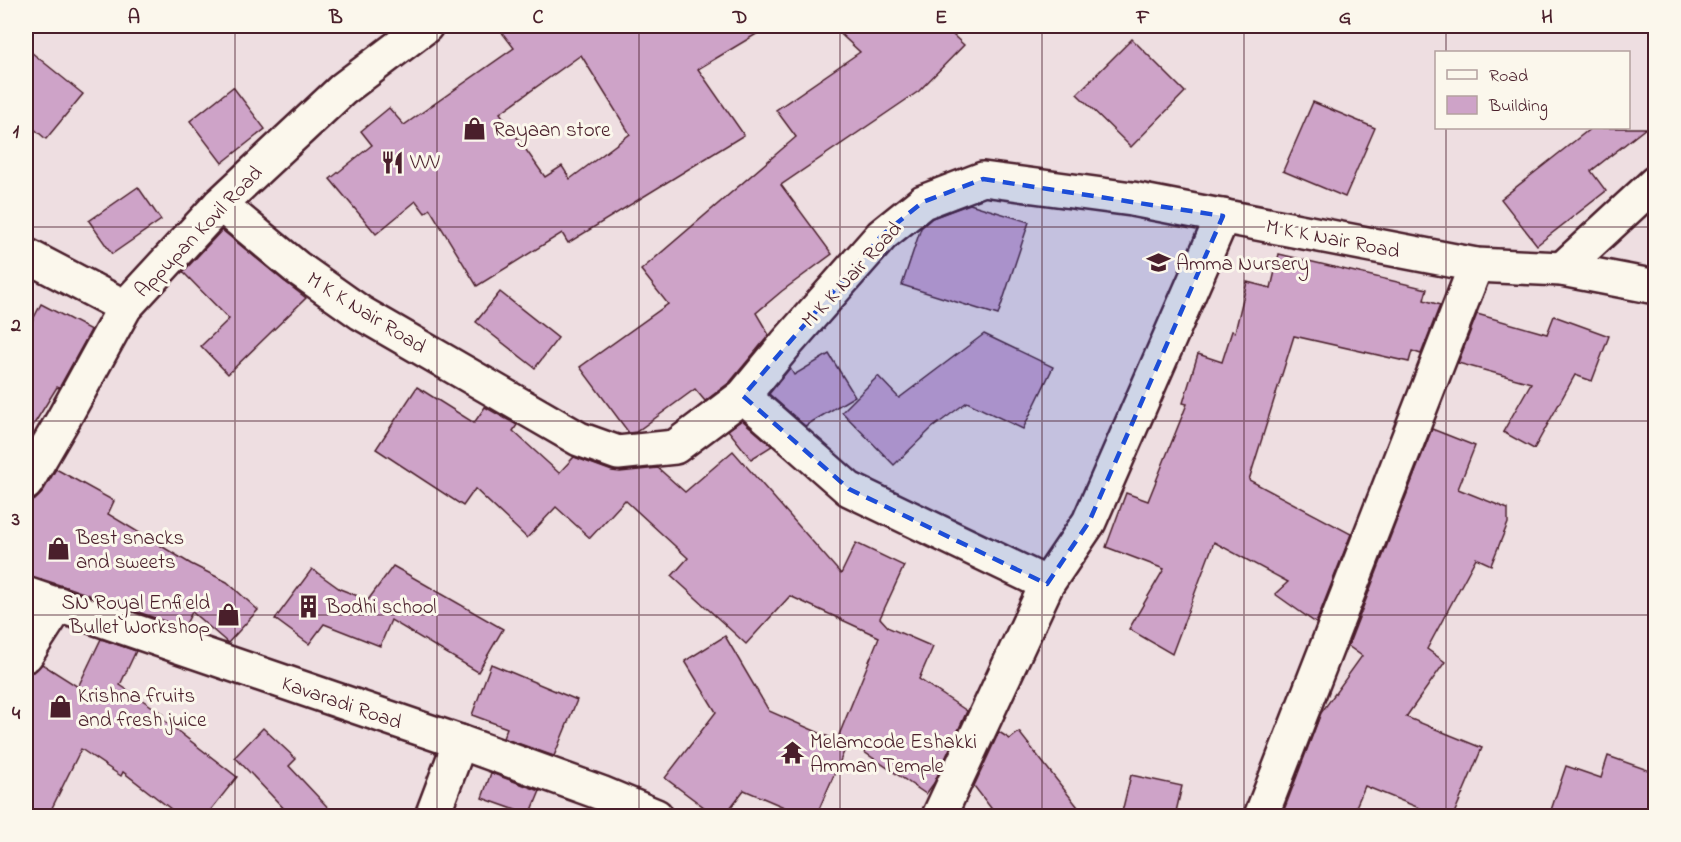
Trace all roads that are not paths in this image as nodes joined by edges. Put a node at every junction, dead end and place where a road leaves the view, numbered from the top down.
1 (426, 26) edge
2 (1656, 182) edge
3 (220, 204) junction
4 (1223, 216) junction
5 (26, 255) edge
6 (1476, 265) junction
7 (1562, 269) junction
8 (1656, 287) edge
9 (125, 307) junction
10 (743, 396) junction
11 (26, 483) edge
12 (1047, 584) junction
13 (26, 594) edge
14 (59, 604) junction
15 (26, 655) edge
16 (460, 742) junction
17 (432, 816) edge
18 (656, 816) edge
19 (939, 816) edge
20 (1261, 816) edge

1 - 3 street, Appupan Kovil Road
2 - 7 street
3 - 9 street, Appupan Kovil Road
3 - 10 street, M K K Nair Road
4 - 6 street, M K K Nair Road
4 - 10 street, M K K Nair Road
4 - 12 street
5 - 9 street
6 - 7 street, M K K Nair Road
6 - 20 street
7 - 8 street, M K K Nair Road
9 - 11 street, Appupan Kovil Road
10 - 12 street
12 - 19 street
13 - 14 street, Kavaradi Road
14 - 15 street
14 - 16 street, Kavaradi Road
16 - 17 street
16 - 18 street, Kavaradi Road

